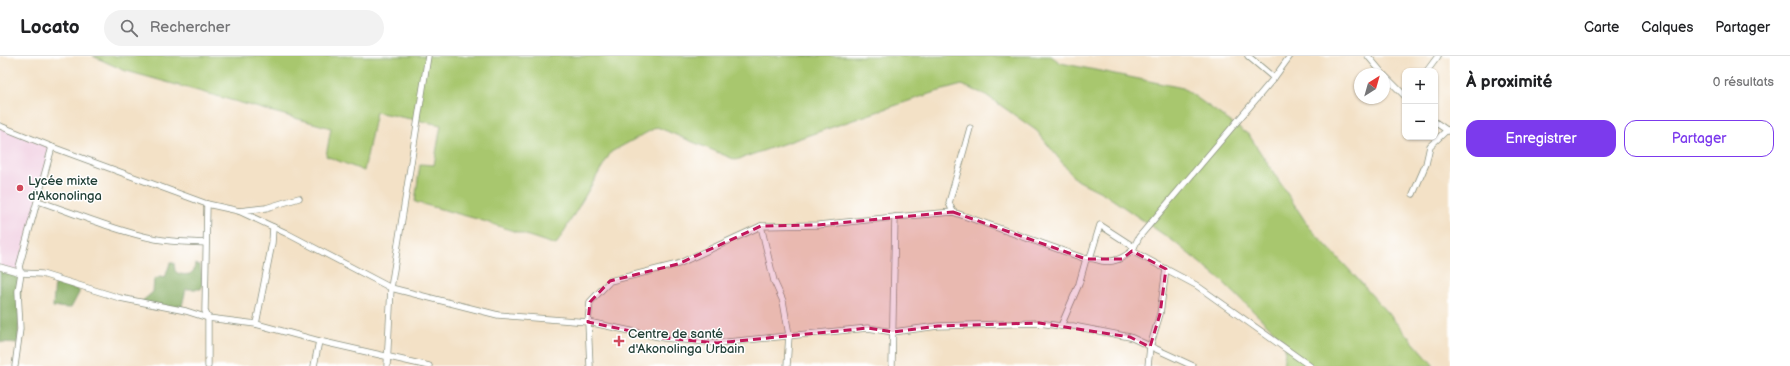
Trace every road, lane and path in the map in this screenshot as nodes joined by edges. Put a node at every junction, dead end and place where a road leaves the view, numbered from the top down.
1 (428, 56) edge
2 (1248, 56) edge
3 (1290, 56) edge
4 (1368, 56) edge
5 (1438, 56) edge
6 (1379, 68) edge
7 (1429, 68) edge
8 (1274, 78) junction
9 (1390, 80) edge
10 (1402, 93) edge
11 (1438, 124) edge
12 (0, 126) edge
13 (970, 128) dead end
14 (1449, 131) edge
15 (52, 147) junction
16 (1412, 194) dead end
17 (299, 198) dead end
18 (38, 201) junction
19 (207, 204) junction
20 (239, 211) junction
21 (953, 212) junction
22 (895, 217) junction
23 (761, 226) junction
24 (273, 227) junction
25 (205, 243) junction
26 (1133, 249) junction
27 (1088, 258) junction
28 (0, 266) edge
29 (1166, 269) junction
30 (21, 273) junction
31 (391, 288) junction
32 (208, 318) junction
33 (588, 322) junction
34 (256, 324) junction
35 (1061, 326) junction
36 (894, 332) junction
37 (789, 335) junction
38 (319, 341) junction
39 (1150, 347) junction
40 (387, 356) junction
41 (15, 366) edge
42 (208, 366) edge
43 (314, 366) edge
44 (387, 366) edge
45 (430, 366) edge
46 (590, 366) edge
47 (788, 366) edge
48 (892, 366) edge
49 (1148, 366) edge
50 (1193, 366) edge
51 (1310, 366) edge

1 - 31 street
2 - 8 street
3 - 8 street
4 - 6 street
5 - 7 street
8 - 26 street
9 - 10 street
11 - 14 street
12 - 15 street
13 - 21 street
14 - 16 street
15 - 18 street
15 - 19 street
17 - 20 street
18 - 25 street
18 - 30 street
19 - 20 street
19 - 25 street
20 - 24 street
21 - 22 street
21 - 27 street
22 - 23 street
22 - 36 street
23 - 33 street
23 - 37 street
24 - 31 street
24 - 34 street
25 - 32 street
26 - 27 street
26 - 27 street
26 - 29 street
27 - 35 street
28 - 30 street
29 - 39 street
29 - 51 street
30 - 32 street
30 - 41 street
31 - 33 street
31 - 40 street
32 - 34 street
32 - 42 street
33 - 37 street
33 - 46 street
34 - 38 street
35 - 36 street
35 - 39 street
36 - 37 street
36 - 48 street
37 - 47 street
38 - 40 street
38 - 43 street
39 - 49 street
39 - 50 street
40 - 44 street
40 - 45 street

